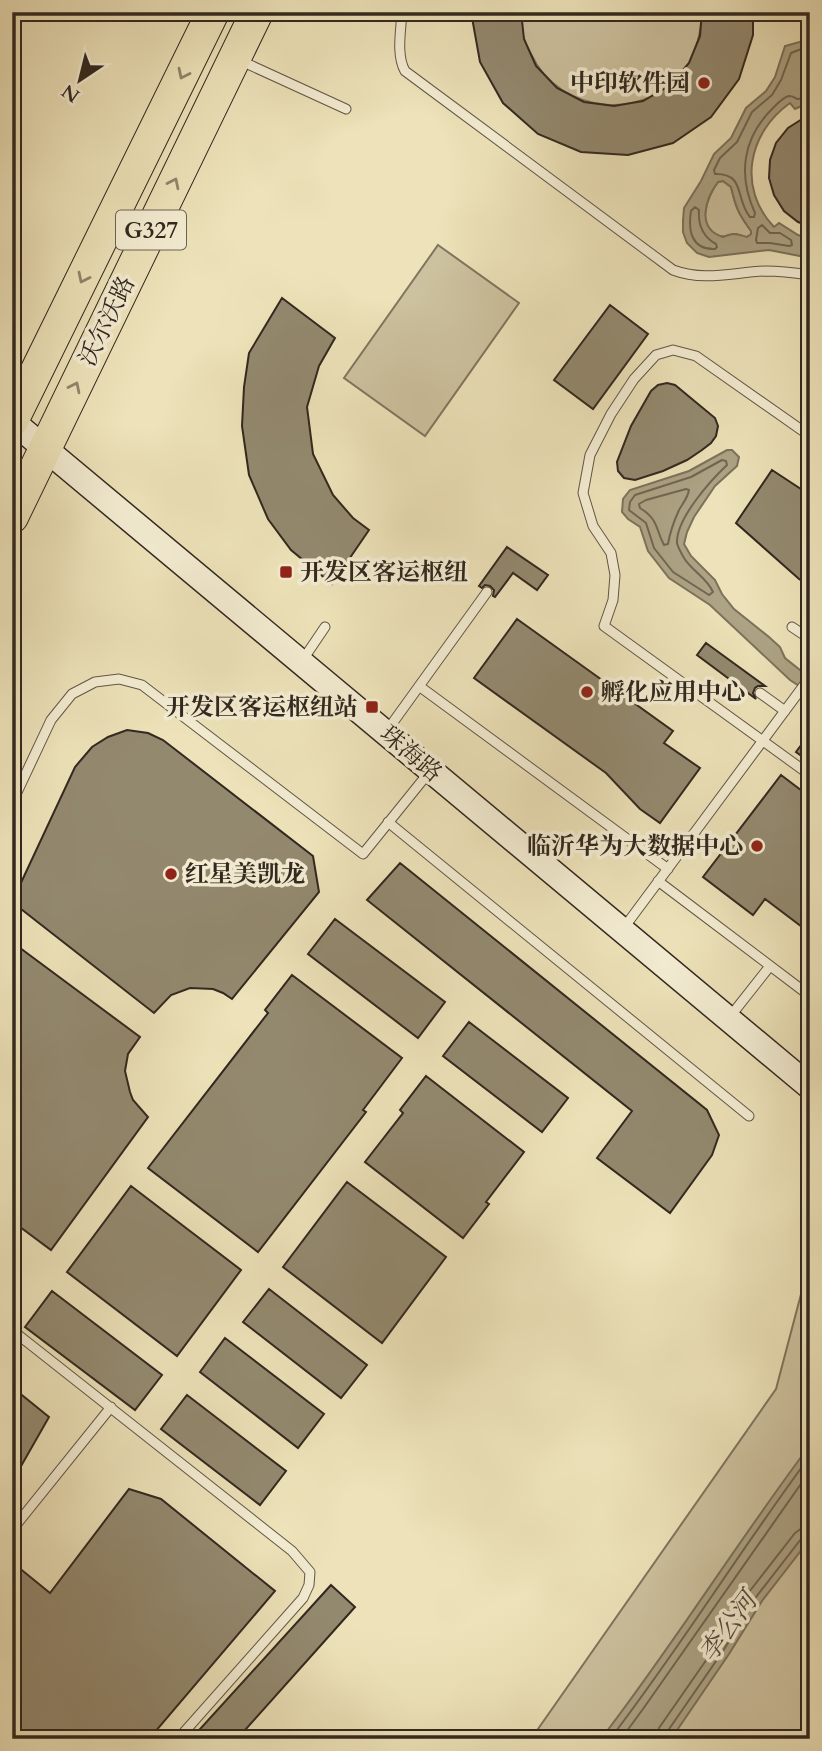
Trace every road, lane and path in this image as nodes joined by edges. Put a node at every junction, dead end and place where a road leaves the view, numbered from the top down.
1 (213, 12) edge
2 (257, 12) edge
3 (402, 12) edge
4 (235, 58) junction
5 (346, 109) dead end
6 (809, 276) edge
7 (12, 421) edge
8 (810, 436) edge
9 (45, 449) junction
10 (12, 517) edge
11 (487, 592) dead end
12 (325, 627) dead end
13 (792, 627) dead end
14 (810, 639) edge
15 (301, 662) junction
16 (810, 677) edge
17 (419, 686) junction
18 (760, 693) dead end
19 (785, 710) junction
20 (385, 733) junction
21 (762, 740) junction
22 (430, 771) junction
23 (810, 775) edge
24 (12, 803) edge
25 (388, 822) junction
26 (668, 869) junction
27 (658, 881) junction
28 (622, 931) junction
29 (770, 966) junction
30 (810, 996) edge
31 (728, 1019) junction
32 (810, 1087) edge
33 (749, 1116) dead end
34 (12, 1330) edge
35 (111, 1407) junction
36 (12, 1530) edge
37 (178, 1739) edge

1 -> 7 highway, 沃尔沃路 / G327
2 - 4 highway, 沃尔沃路 / G327
3 - 6 lane
4 - 5 lane
9 -> 4 highway, 沃尔沃路 / G327
7 - 9 main road, 珠海路
8 - 21 lane
9 - 10 highway, 沃尔沃路 / G327
9 - 15 main road, 珠海路
11 - 17 lane
12 - 15 lane
13 - 14 lane
15 - 20 main road, 珠海路
16 - 19 lane
17 - 20 lane
17 - 26 lane
18 - 19 lane
19 - 21 lane
20 - 22 main road, 珠海路
21 - 23 lane
21 - 26 lane
22 - 25 lane
22 - 28 main road, 珠海路
24 - 25 lane
25 - 33 lane
26 - 27 lane
27 - 28 lane
27 - 29 lane
28 - 31 main road, 珠海路
29 - 30 lane
29 - 31 lane
31 - 32 main road, 珠海路
34 - 35 lane
35 - 36 lane
35 - 37 lane

